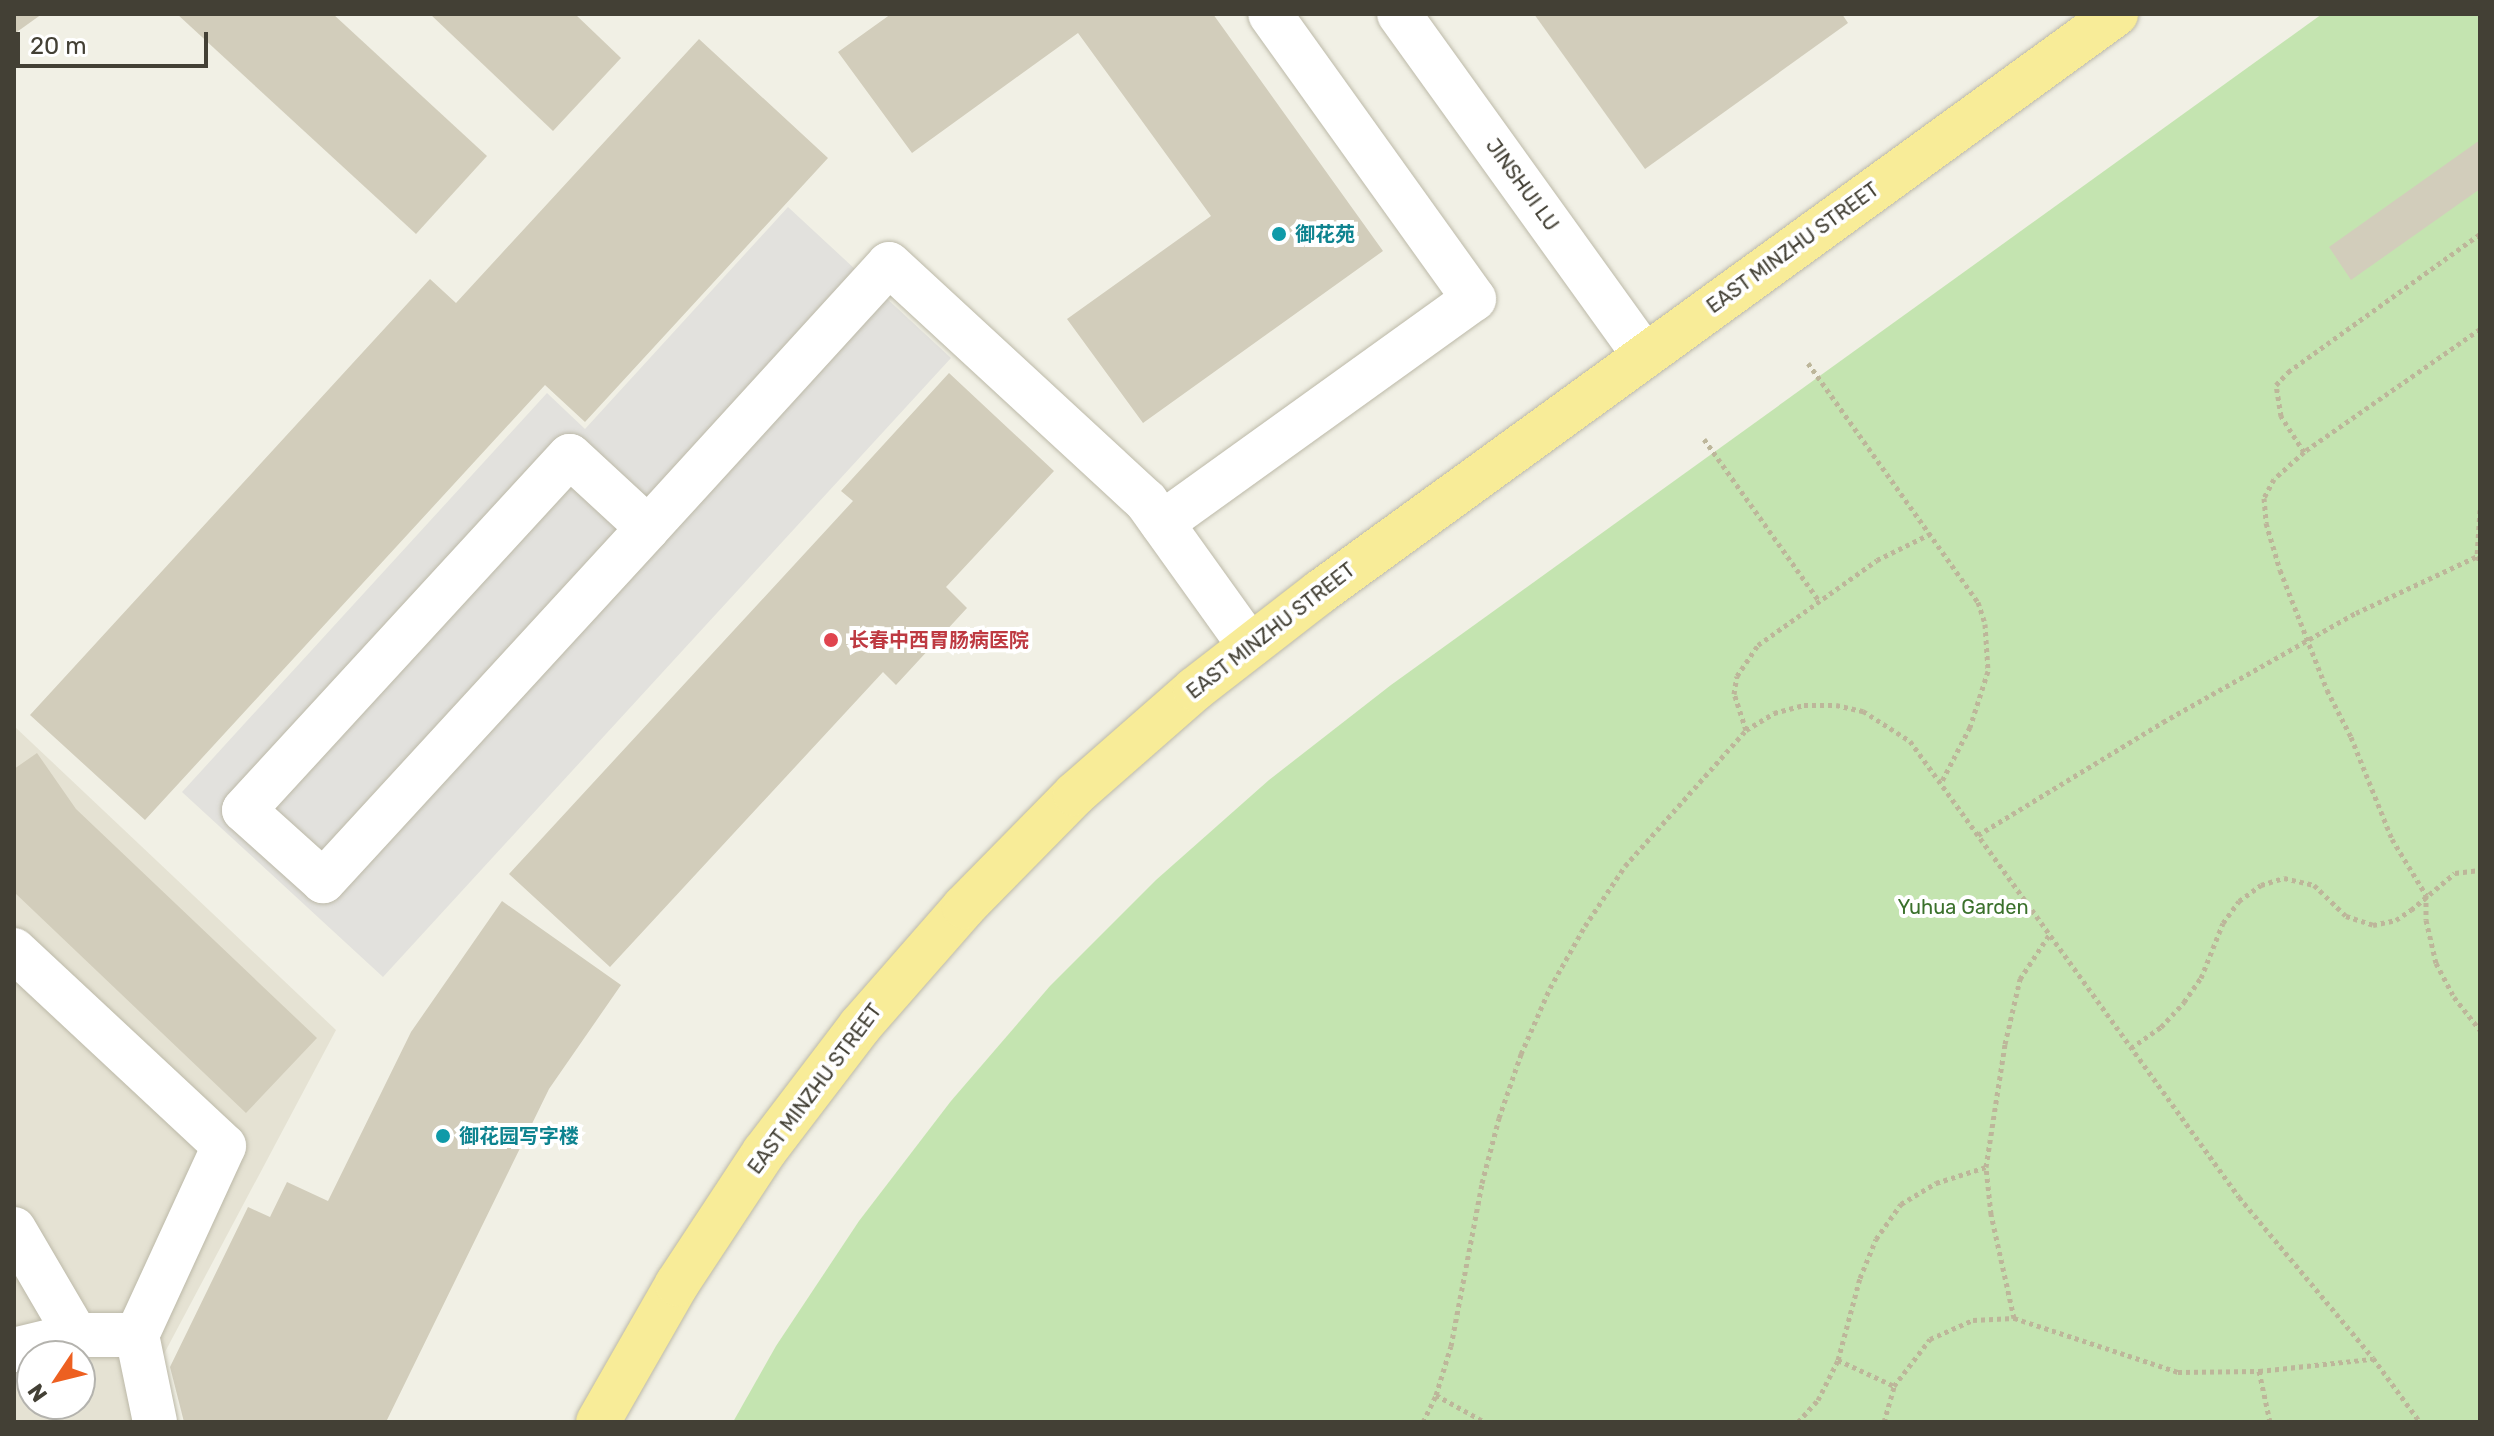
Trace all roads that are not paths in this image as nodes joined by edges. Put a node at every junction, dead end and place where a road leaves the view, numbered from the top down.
1 (1270, 14) edge
2 (1399, 14) edge
3 (2116, 14) edge
4 (1645, 356) junction
5 (1162, 523) junction
6 (648, 528) junction
7 (1250, 646) junction
8 (14, 950) edge
9 (14, 1229) edge
10 (76, 1335) junction
11 (137, 1335) junction
12 (14, 1350) edge
13 (155, 1422) edge
14 (598, 1422) edge

1 - 5 street
2 - 4 street, JINSHUI LU
3 - 4 main road, EAST MINZHU STREET
4 - 7 main road, EAST MINZHU STREET
5 - 6 street
5 - 7 street
6 - 6 street
7 - 14 main road, EAST MINZHU STREET
8 - 11 street
9 - 10 street
10 - 11 street
10 - 12 street
11 - 13 street

